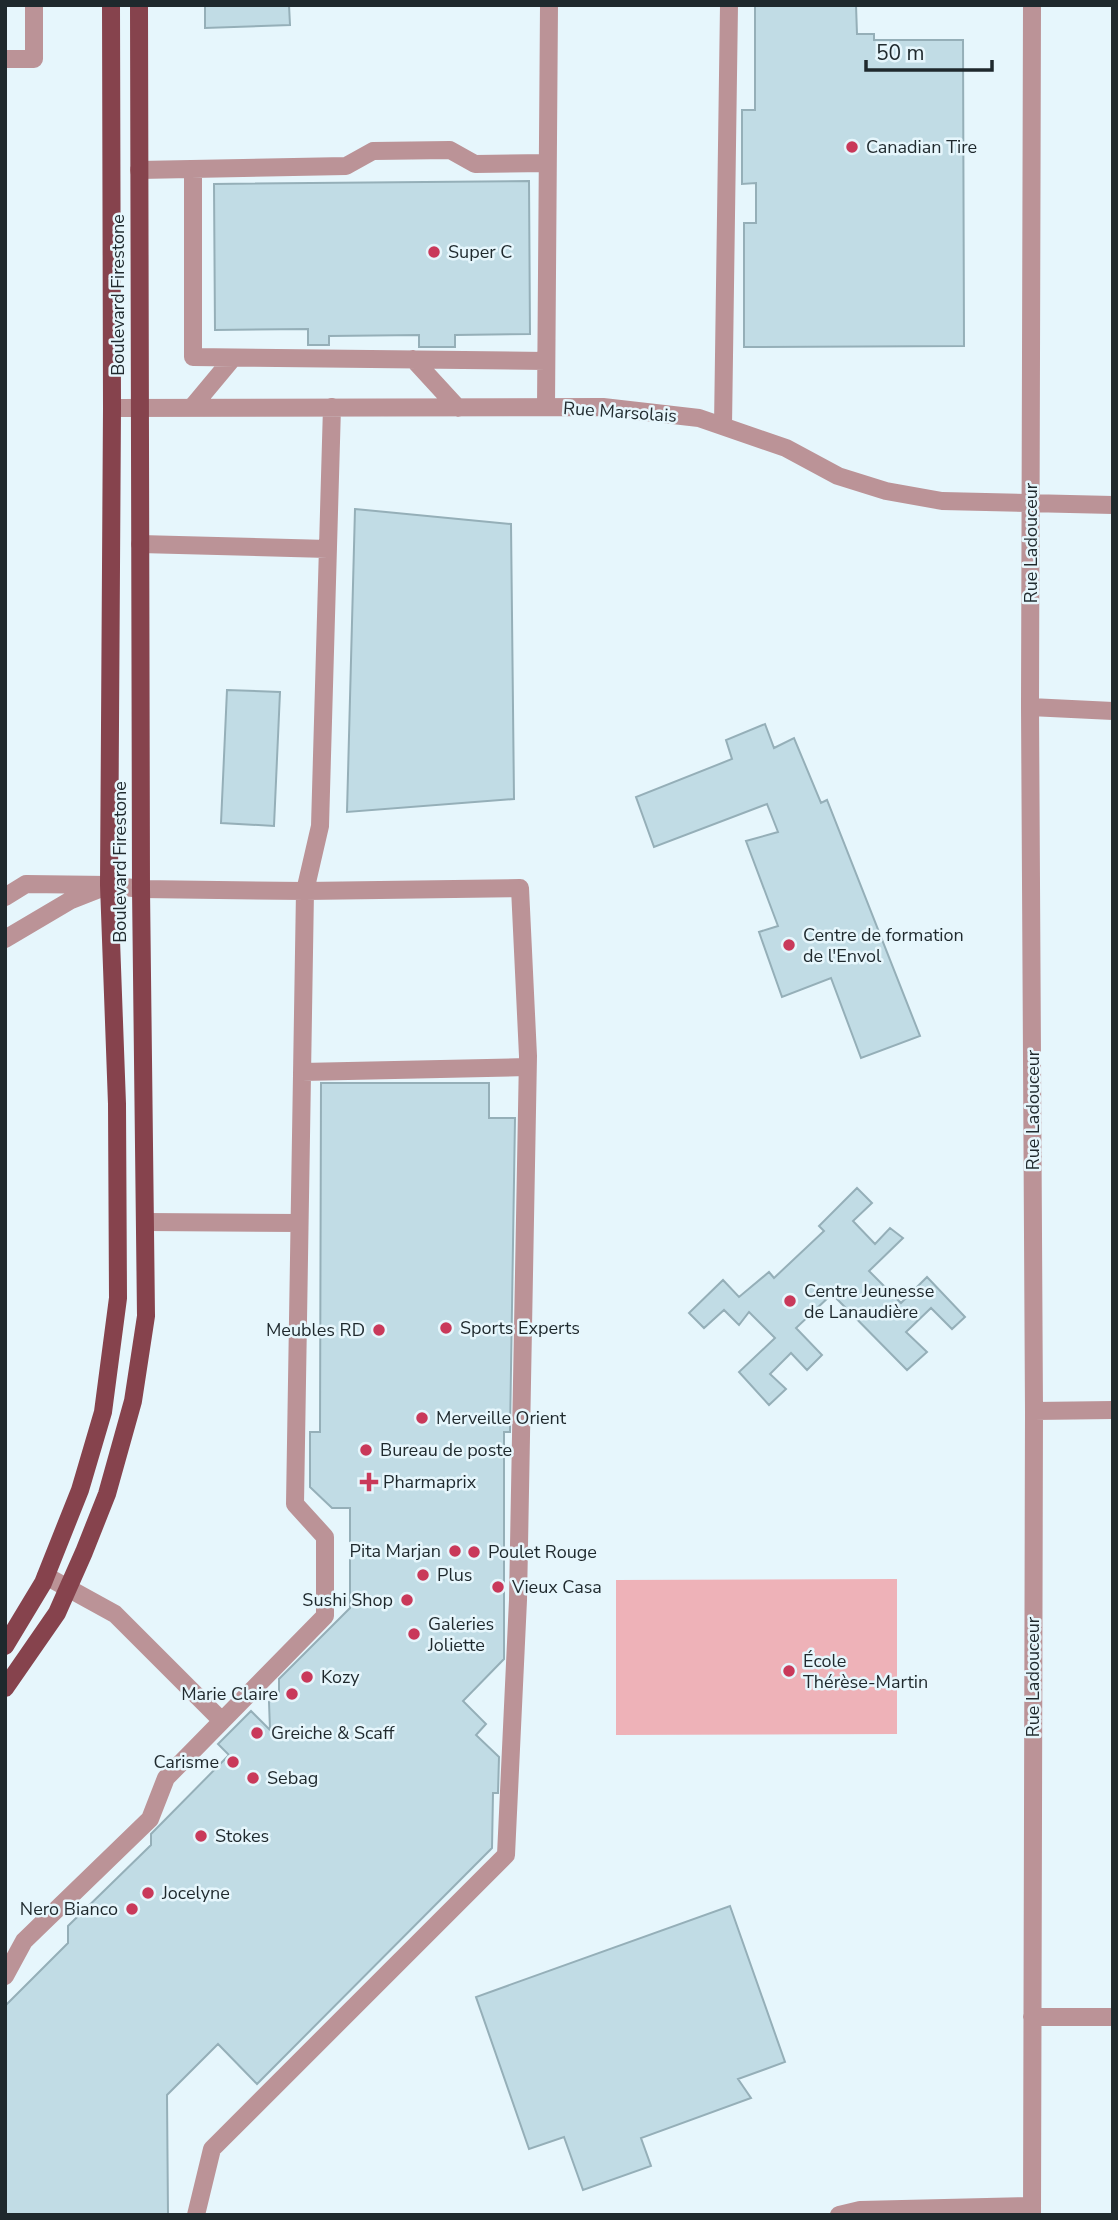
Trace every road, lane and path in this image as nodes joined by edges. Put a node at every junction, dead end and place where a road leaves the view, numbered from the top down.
1 (34, 5) edge
2 (111, 5) edge
3 (139, 5) edge
4 (549, 5) edge
5 (729, 5) edge
6 (1032, 5) edge
7 (5, 59) edge
8 (548, 163) junction
9 (193, 169) junction
10 (139, 170) junction
11 (233, 358) junction
12 (413, 359) junction
13 (546, 361) junction
14 (140, 406) junction
15 (192, 407) junction
16 (332, 407) junction
17 (546, 407) junction
18 (112, 408) junction
19 (458, 408) junction
20 (723, 426) junction
21 (1031, 503) junction
22 (1113, 505) edge
23 (140, 544) junction
24 (328, 548) junction
25 (1030, 707) junction
26 (1113, 711) edge
27 (109, 885) junction
28 (141, 889) junction
29 (305, 891) junction
30 (5, 897) edge
31 (5, 939) edge
32 (527, 1067) junction
33 (302, 1072) junction
34 (146, 1222) junction
35 (299, 1223) junction
36 (1113, 1410) edge
37 (1034, 1411) junction
38 (46, 1576) junction
39 (69, 1587) junction
40 (5, 1646) edge
41 (5, 1688) edge
42 (222, 1721) junction
43 (7, 1966) edge
44 (1032, 2017) junction
45 (1113, 2017) edge
46 (1032, 2211) edge
47 (846, 2214) edge
48 (196, 2215) edge

1 - 7 street
2 - 18 main road, Boulevard Firestone
3 - 10 main road, Boulevard Firestone
4 - 8 street
5 - 20 street
6 - 21 street, Rue Ladouceur
8 - 9 street
8 - 13 street
9 - 10 street
9 - 11 street
10 - 14 main road, Boulevard Firestone
11 - 12 street
11 - 15 street
12 - 13 street
12 - 19 street
13 - 17 street
14 - 15 street, Rue Marsolais
14 - 18 street, Rue Marsolais
14 - 23 main road, Boulevard Firestone
15 - 16 street, Rue Marsolais
16 - 19 street, Rue Marsolais
16 - 24 street
17 - 19 street, Rue Marsolais
17 - 20 street, Rue Marsolais
18 - 27 main road, Boulevard Firestone
20 - 21 street, Rue Marsolais
21 - 22 street, Rue Marsolais
21 - 25 street, Rue Ladouceur
23 - 24 street
23 - 28 main road, Boulevard Firestone
24 - 29 street
25 - 26 street
25 - 37 street, Rue Ladouceur
27 - 28 street
27 - 30 street
27 - 31 street
27 - 38 main road, Boulevard Firestone
28 - 29 street
28 - 34 main road, Boulevard Firestone
29 - 32 street
29 - 33 street
32 - 33 street
32 - 48 street
33 - 35 street
34 - 35 street
34 - 39 main road, Boulevard Firestone
35 - 42 street
36 - 37 street
37 - 44 street, Rue Ladouceur
38 - 39 street
38 - 40 main road, Boulevard Firestone
39 - 41 main road, Boulevard Firestone
39 - 42 street
42 - 43 street
44 - 45 street
44 - 46 street, Rue Ladouceur
46 - 47 street

